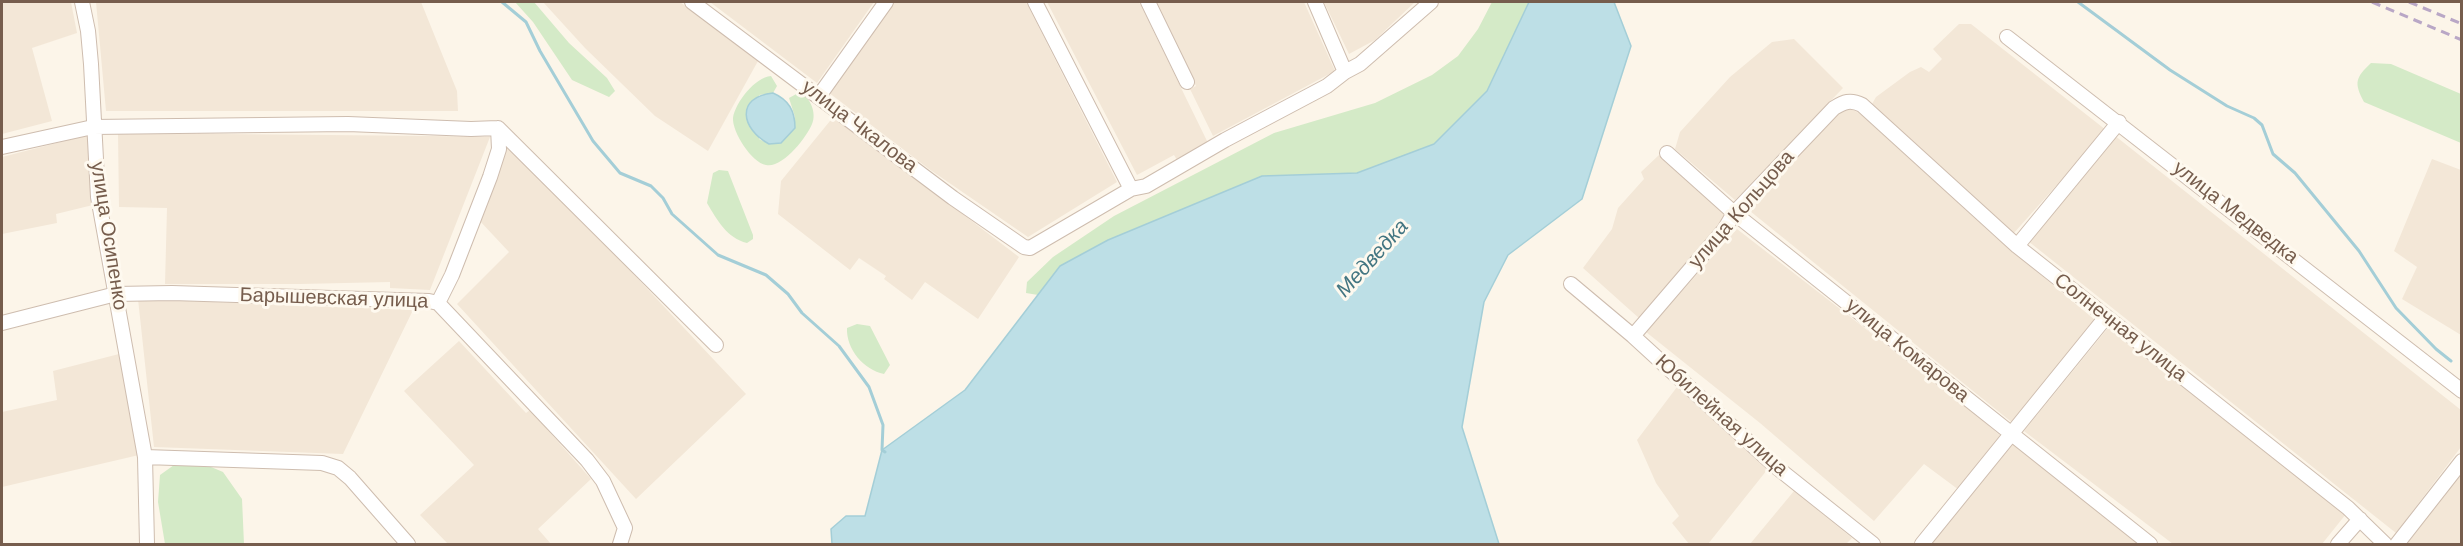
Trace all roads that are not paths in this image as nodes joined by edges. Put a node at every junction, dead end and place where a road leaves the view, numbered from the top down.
1 (82, 2) edge
2 (692, 2) edge
3 (886, 2) edge
4 (1035, 2) edge
5 (1148, 2) edge
6 (1315, 2) edge
7 (1431, 2) edge
8 (2007, 37) dead end
9 (1346, 72) junction
10 (1187, 82) dead end
11 (819, 96) junction
12 (1862, 105) joint
13 (2119, 122) junction
14 (93, 127) junction
15 (498, 128) junction
16 (2, 147) edge
17 (1667, 153) dead end
18 (1131, 189) junction
19 (1734, 213) junction
20 (2017, 246) junction
21 (1571, 284) dead end
22 (116, 294) junction
23 (438, 303) junction
24 (2106, 317) junction
25 (2, 323) edge
26 (1633, 336) junction
27 (716, 345) dead end
28 (2462, 391) edge
29 (2011, 435) junction
30 (2462, 461) edge
31 (145, 463) junction
32 (2360, 519) junction
33 (1857, 540) edge
34 (147, 544) edge
35 (408, 544) edge
36 (620, 544) edge
37 (1873, 544) edge
38 (1922, 544) edge
39 (2150, 544) edge
40 (2338, 544) edge
41 (2385, 544) edge
42 (2397, 544) edge

1 - 14 street, улица Осипенко
2 - 11 street, улица Чкалова
3 - 11 street
4 - 18 street
5 - 10 street
6 - 9 street
7 - 9 street
8 - 13 street, улица Медведка
9 - 18 street
11 - 18 street, улица Чкалова
12 - 19 street, улица Кольцова
12 - 20 street, Солнечная улица
13 - 20 street
13 - 28 street, улица Медведка
14 - 15 street
14 - 16 street
14 - 22 street, улица Осипенко
15 - 23 street
15 - 27 street
17 - 19 street, улица Комарова
19 - 26 street, улица Кольцова
19 - 29 street, улица Комарова
20 - 24 street, Солнечная улица
21 - 26 street, Юбилейная улица
22 - 23 street, Барышевская улица
22 - 25 street, Барышевская улица
22 - 31 street, улица Осипенко
23 - 36 street, Барышевская улица
24 - 29 street
24 - 32 street, Солнечная улица
26 - 33 street, Юбилейная улица
29 - 38 street
29 - 39 street, улица Комарова
30 - 42 street
31 - 34 street, улица Осипенко
31 - 35 street
32 - 40 street
32 - 41 street, Солнечная улица
33 - 37 street, Юбилейная улица

